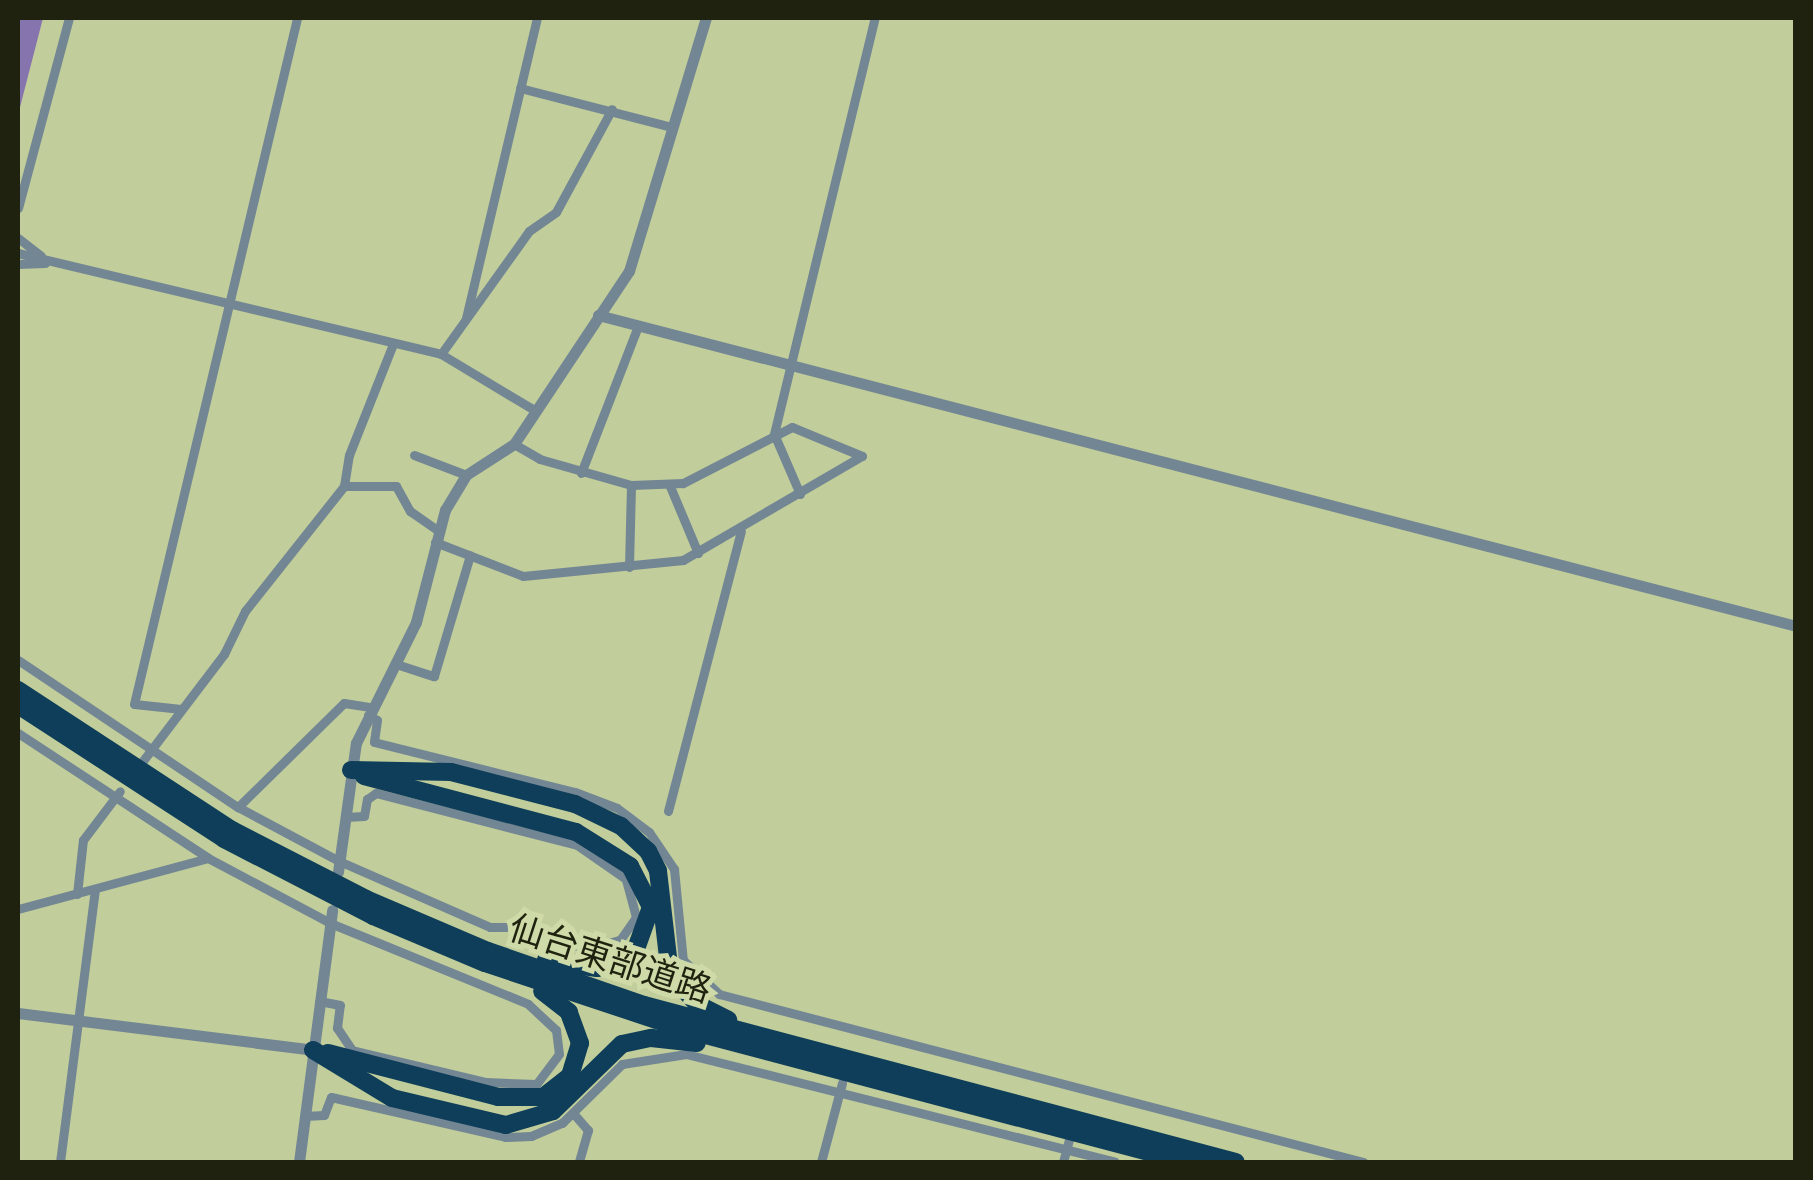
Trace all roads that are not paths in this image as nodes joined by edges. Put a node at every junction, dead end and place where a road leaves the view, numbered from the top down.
1 (70, 18) edge
2 (297, 18) edge
3 (537, 18) edge
4 (706, 18) edge
5 (875, 18) edge
6 (520, 88) junction
7 (612, 109) junction
8 (672, 126) junction
9 (18, 208) edge
10 (18, 238) edge
11 (18, 253) edge
12 (50, 263) junction
13 (18, 264) edge
14 (230, 305) junction
15 (598, 315) junction
16 (466, 318) junction
17 (638, 326) junction
18 (393, 344) junction
19 (440, 354) junction
20 (786, 364) junction
21 (536, 410) junction
22 (774, 434) junction
23 (514, 444) junction
24 (414, 455) dead end
25 (581, 472) junction
26 (466, 474) junction
27 (669, 484) junction
28 (630, 485) junction
29 (344, 486) junction
30 (800, 494) junction
31 (741, 532) junction
32 (435, 536) junction
33 (698, 553) junction
34 (470, 555) junction
35 (629, 568) junction
36 (1796, 626) edge
37 (18, 660) edge
38 (396, 664) junction
39 (18, 690) edge
40 (18, 705) edge
41 (181, 709) junction
42 (368, 711) junction
43 (18, 733) edge
44 (145, 757) junction
45 (351, 770) junction
46 (117, 796) junction
47 (238, 807) junction
48 (668, 811) dead end
49 (345, 816) junction
50 (208, 858) junction
51 (338, 867) junction
52 (95, 890) junction
53 (77, 894) junction
54 (369, 907) junction
55 (18, 909) edge
56 (331, 916) junction
57 (320, 1001) junction
58 (18, 1014) edge
59 (78, 1022) junction
60 (313, 1050) junction
61 (884, 1077) junction
62 (841, 1088) junction
63 (574, 1114) junction
64 (305, 1116) junction
65 (1068, 1145) junction
66 (60, 1162) edge
67 (299, 1162) edge
68 (579, 1162) edge
69 (821, 1162) edge
70 (1063, 1162) edge
71 (1115, 1162) edge
72 (1186, 1162) edge
73 (1236, 1162) edge
74 (1363, 1162) edge

1 - 9 street
2 - 14 street
3 - 6 street
4 - 8 street
5 - 20 street
6 - 7 street
6 - 16 street
7 - 8 street
7 - 16 street
8 - 15 street
10 - 12 street
11 - 12 street
12 - 13 street
12 - 14 street
14 - 18 street
14 - 41 street
15 - 17 street
15 - 21 street
16 - 19 street
17 - 20 street
17 - 25 street
18 - 19 street
18 - 29 street
19 - 21 street
20 - 22 street
20 - 36 street
21 - 23 street
22 - 27 street
22 - 30 street
22 - 30 street
23 - 25 street
23 - 26 street
24 - 26 street
25 - 28 street
26 - 32 street
27 - 28 street
27 - 33 street
28 - 35 street
29 - 32 street
29 - 41 street
30 - 31 street
31 - 33 street
31 - 48 street
32 - 34 street
32 - 38 street
33 - 35 street
34 - 35 street
34 - 38 street
37 - 44 street
38 - 42 street
39 - 54 highway, 仙台東部道路
40 - 54 highway, 仙台東部道路
41 - 44 street
42 - 45 street
42 - 47 street
42 - 74 street
43 - 46 street
44 - 47 street
45 - 49 street
45 - 54 highway
45 - 61 highway
46 - 50 street
46 - 53 street
47 - 51 street
49 - 51 street
49 - 51 street
50 - 52 street
50 - 56 street
52 - 53 street
52 - 59 street
53 - 55 street
54 - 60 highway
54 - 61 highway, 仙台東部道路
56 - 57 street
56 - 57 street
57 - 60 street
58 - 59 street
59 - 60 street
59 - 66 street
60 - 61 highway
60 - 64 street
61 - 72 highway, 仙台東部道路
61 - 73 highway, 仙台東部道路
62 - 63 street
62 - 65 street
62 - 69 street
63 - 64 street
63 - 68 street
64 - 67 street
65 - 70 street
65 - 71 street

